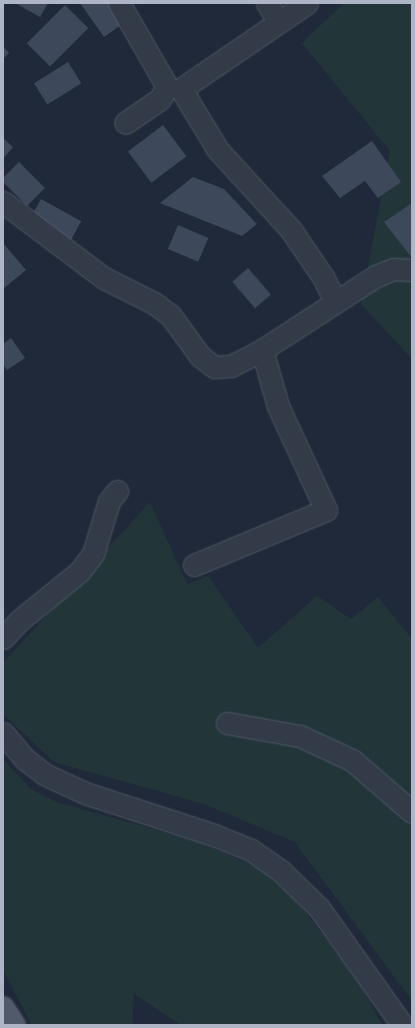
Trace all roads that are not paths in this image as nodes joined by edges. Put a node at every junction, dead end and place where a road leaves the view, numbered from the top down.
1 (119, 3) edge
2 (267, 3) edge
3 (307, 3) edge
4 (279, 22) junction
5 (174, 88) junction
6 (124, 123) dead end
7 (3, 202) edge
8 (412, 270) edge
9 (335, 301) junction
10 (262, 350) junction
11 (117, 491) dead end
12 (194, 565) dead end
13 (3, 638) edge
14 (228, 723) dead end
15 (3, 733) edge
16 (412, 812) edge
17 (3, 1008) edge
18 (14, 1025) edge
19 (402, 1025) edge

1 - 5 street
2 - 4 street
3 - 4 street
4 - 5 street
5 - 6 street
5 - 9 street
7 - 10 street
8 - 9 street
9 - 10 street
10 - 12 street
11 - 13 street
14 - 16 street
15 - 19 street
17 - 18 main road

